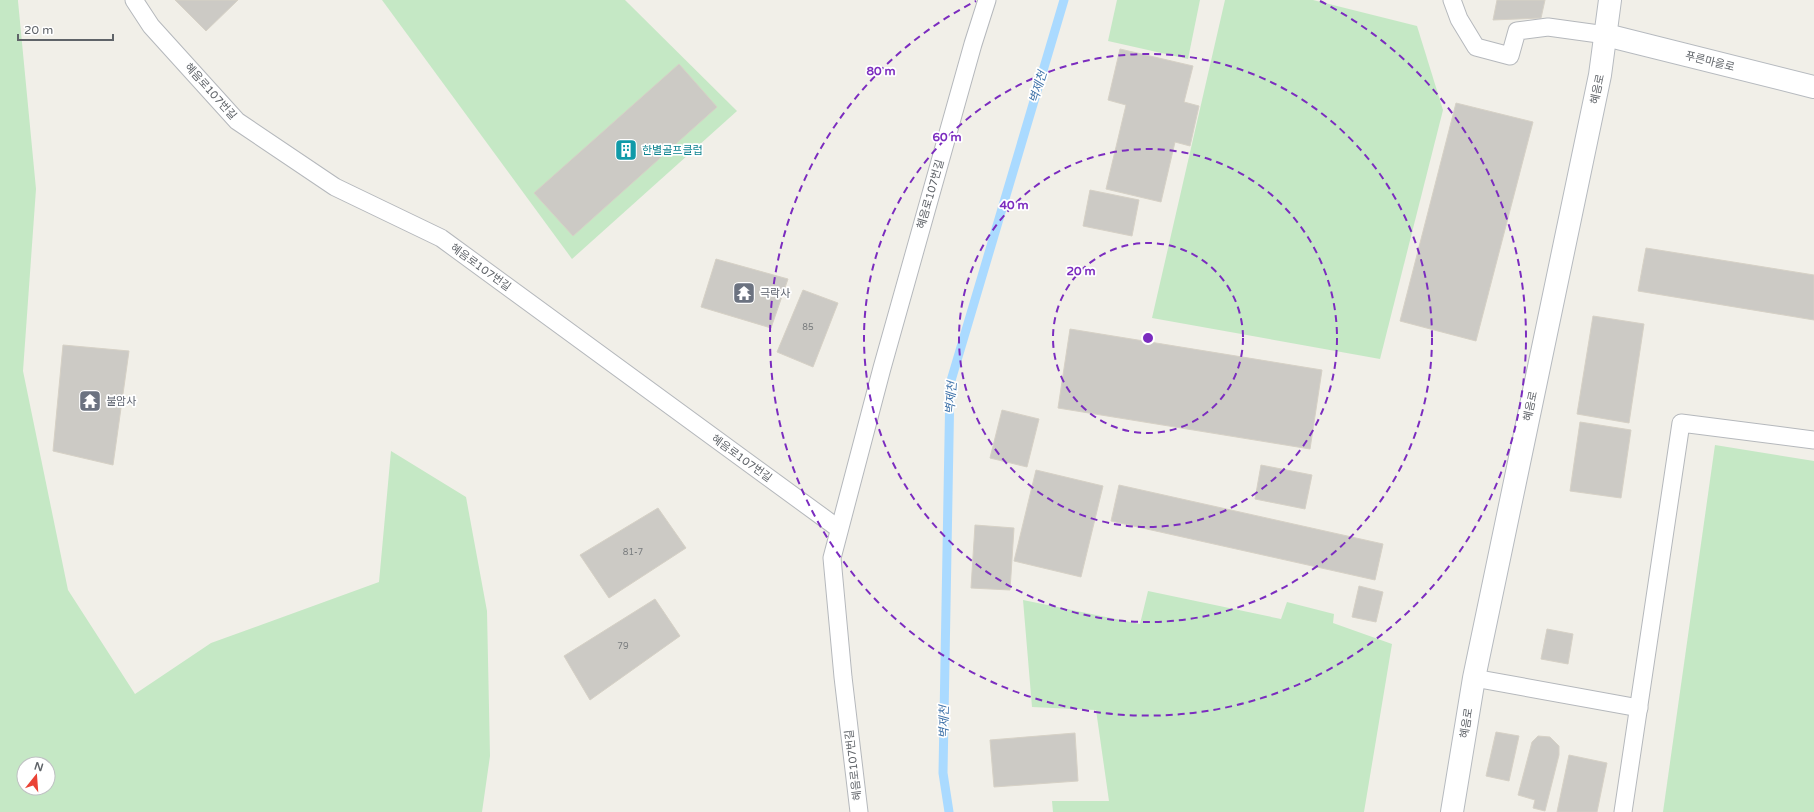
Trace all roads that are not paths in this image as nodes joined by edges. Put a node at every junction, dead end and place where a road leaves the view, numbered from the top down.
1 (134, 0) edge
2 (987, 0) edge
3 (1452, 0) edge
4 (1610, 0) edge
5 (1606, 35) junction
6 (1814, 87) edge
7 (1814, 440) edge
8 (839, 529) junction
9 (1474, 678) junction
10 (1639, 708) junction
11 (859, 812) edge
12 (1452, 812) edge
13 (1623, 812) edge

1 - 8 lane, 혜음로107번길
2 - 8 lane, 혜음로107번길
3 - 5 lane
4 - 5 main road, 혜음로
5 - 6 main road, 푸른마을로
5 - 9 main road, 혜음로
7 - 10 lane
8 - 11 lane, 혜음로107번길
9 - 10 lane
9 - 12 main road, 혜음로
10 - 13 lane

